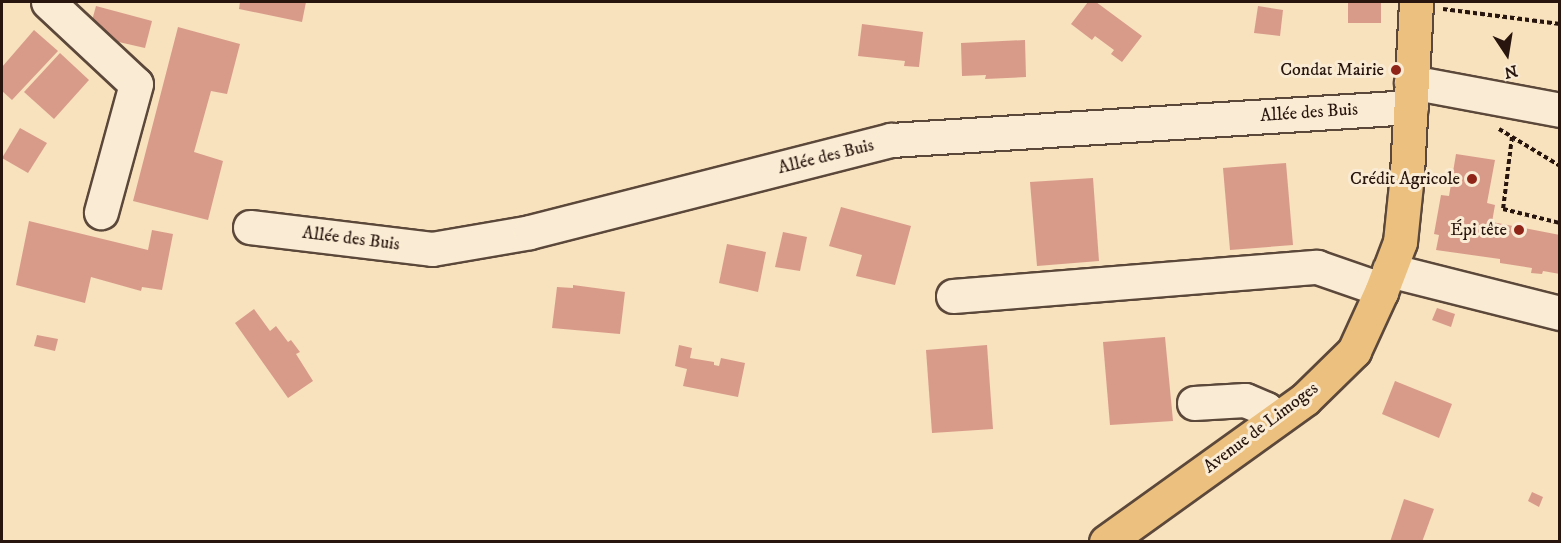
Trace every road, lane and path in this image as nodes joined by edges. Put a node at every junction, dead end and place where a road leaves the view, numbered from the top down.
1 (48, 2) edge
2 (1416, 4) edge
3 (1560, 24) edge
4 (1411, 95) junction
5 (1499, 100) junction
6 (1560, 110) edge
7 (1512, 137) junction
8 (1560, 166) edge
9 (101, 212) dead end
10 (1560, 223) edge
11 (250, 227) dead end
12 (1385, 281) junction
13 (953, 296) dead end
14 (1560, 313) edge
15 (1194, 403) dead end
16 (1277, 418) junction
17 (1106, 542) edge

1 - 9 street
2 - 3 path
2 - 4 main road, Avenue de Limoges
4 - 5 street, Allée des Buis
4 - 11 street, Allée des Buis
4 - 12 main road, Avenue de Limoges
5 - 6 street, Allée des Buis
5 - 7 path
7 - 8 path
7 - 10 path
12 - 13 street
12 - 14 street
12 - 16 main road, Avenue de Limoges
15 - 16 street
16 - 17 main road, Avenue de Limoges

